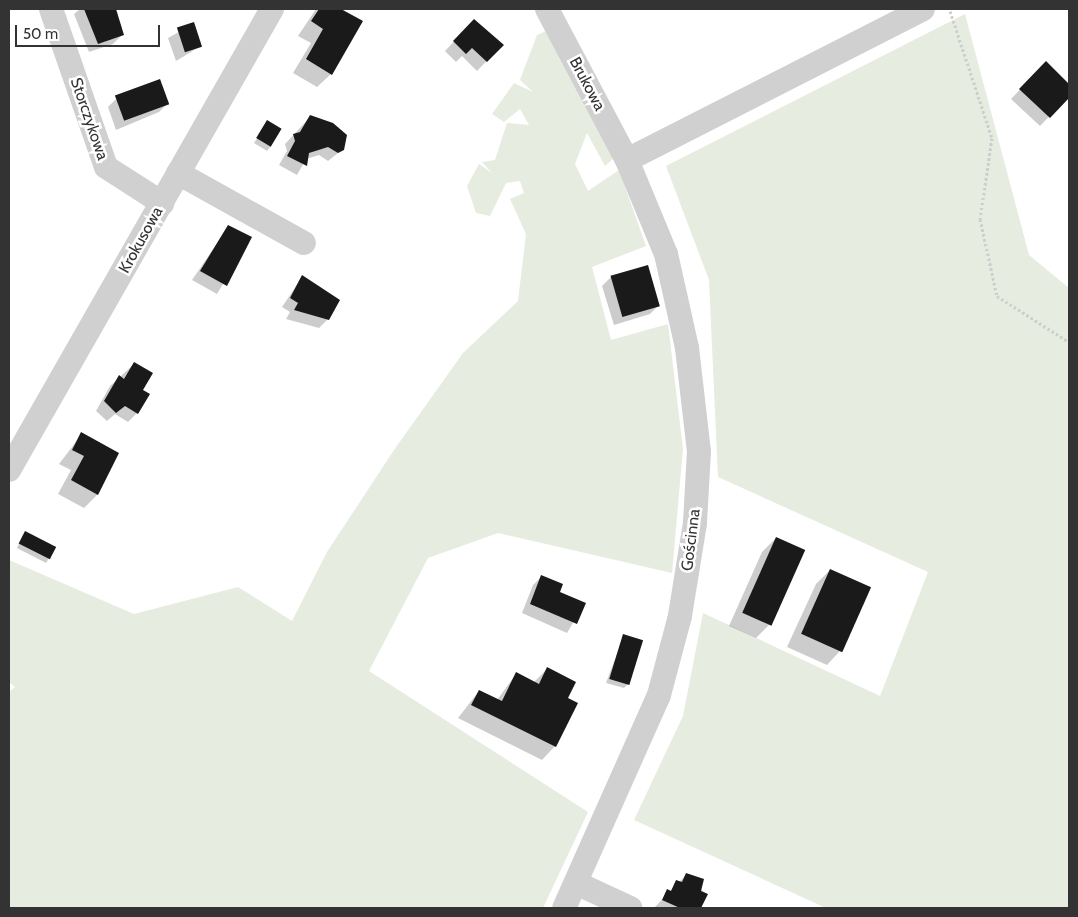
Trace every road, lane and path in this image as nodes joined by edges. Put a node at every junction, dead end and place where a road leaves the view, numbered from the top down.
1 (51, 9) edge
2 (272, 9) edge
3 (547, 9) edge
4 (923, 9) edge
5 (950, 11) dead end
6 (627, 160) junction
7 (178, 174) junction
8 (162, 203) junction
9 (304, 244) dead end
10 (1069, 342) edge
11 (9, 470) edge
12 (576, 883) junction
13 (564, 908) edge
14 (630, 908) edge

1 - 8 street, Storczykowa
2 - 7 street, Krokusowa
3 - 6 street, Brukowa
4 - 6 street
5 - 10 path
6 - 12 street, Gościnna
7 - 8 street, Krokusowa
7 - 9 street
8 - 11 street, Krokusowa
12 - 13 street, Gościnna
12 - 14 street

